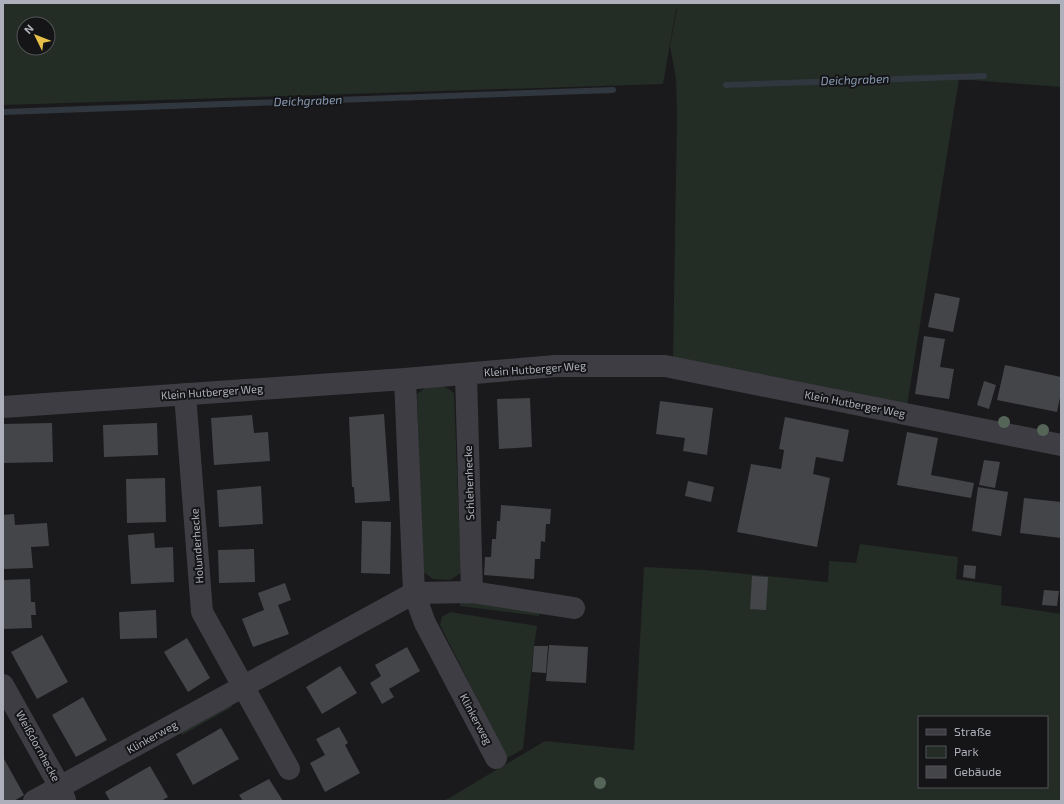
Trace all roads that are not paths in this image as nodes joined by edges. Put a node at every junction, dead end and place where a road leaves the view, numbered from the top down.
1 (466, 374) junction
2 (405, 379) junction
3 (185, 394) junction
4 (3, 407) edge
5 (1061, 445) edge
6 (472, 592) junction
7 (414, 593) junction
8 (574, 608) dead end
9 (3, 685) edge
10 (244, 686) junction
11 (496, 758) dead end
12 (289, 769) dead end
13 (63, 794) edge
14 (34, 801) edge

1 - 2 street, Klein Hutberger Weg
1 - 5 street, Klein Hutberger Weg
1 - 6 street, Schlehenhecke
2 - 3 street, Klein Hutberger Weg
2 - 7 street
3 - 4 street, Klein Hutberger Weg
3 - 10 street, Holunderhecke
6 - 7 street, Klinkerweg
6 - 8 street, Klinkerweg
7 - 10 street, Klinkerweg
7 - 11 street, Klinkerweg
9 - 13 street, Weißdornhecke
10 - 12 street
10 - 13 street, Klinkerweg
13 - 14 street, Klinkerweg

